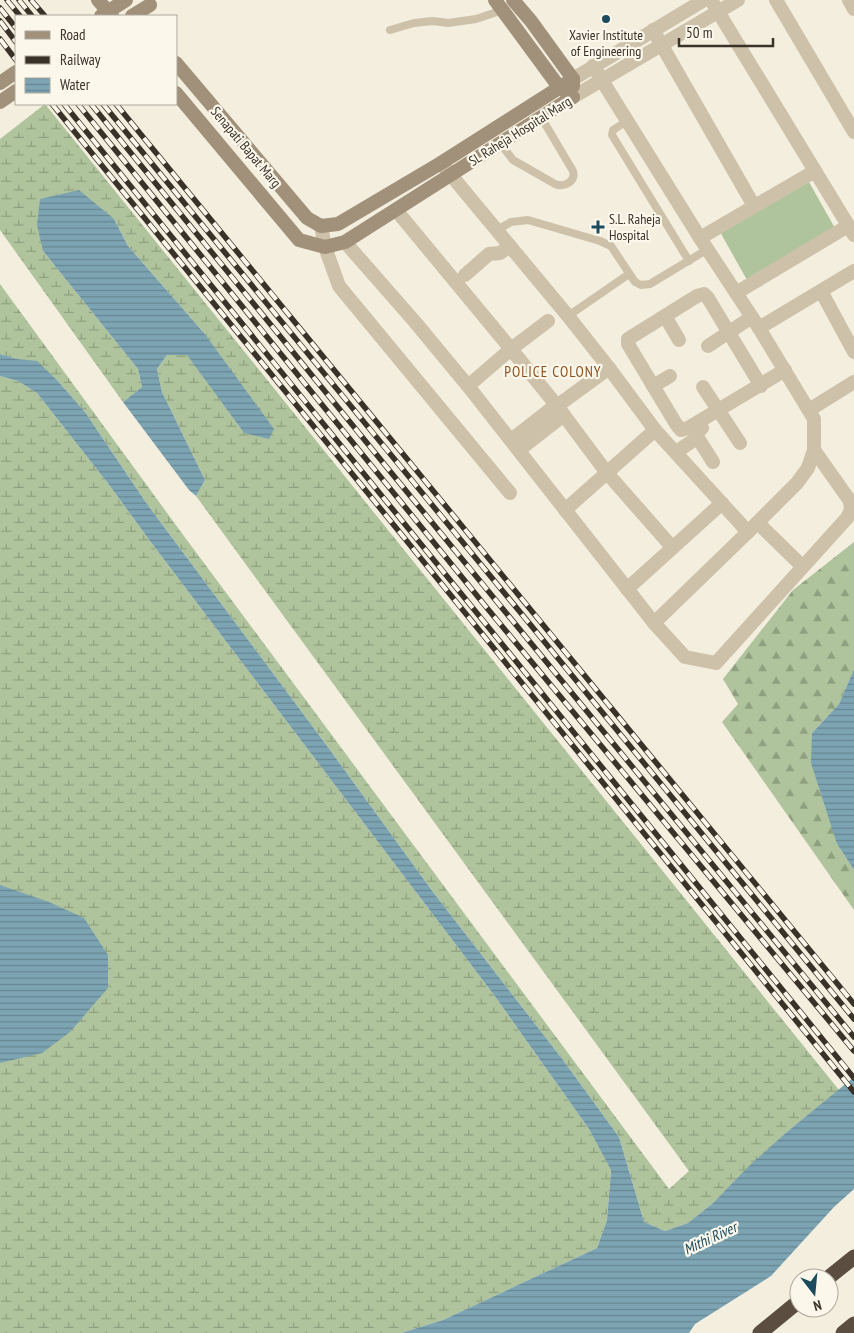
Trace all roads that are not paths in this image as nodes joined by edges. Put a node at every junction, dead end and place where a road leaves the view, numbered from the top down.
1 (98, 0) edge
2 (125, 0) edge
3 (738, 0) edge
4 (776, 0) edge
5 (849, 0) edge
6 (153, 2) edge
7 (697, 2) edge
8 (504, 3) edge
9 (714, 6) edge
10 (854, 9) edge
11 (102, 15) edge
12 (111, 15) edge
13 (134, 15) edge
14 (137, 15) edge
15 (390, 30) dead end
16 (654, 30) junction
17 (661, 45) junction
18 (178, 65) edge
19 (594, 66) junction
20 (573, 79) junction
21 (601, 80) junction
22 (560, 87) junction
23 (15, 92) edge
24 (178, 95) edge
25 (573, 98) junction
26 (0, 102) edge
27 (541, 117) junction
28 (627, 121) junction
29 (854, 132) edge
30 (500, 143) junction
31 (441, 163) junction
32 (815, 171) junction
33 (450, 176) junction
34 (754, 206) junction
35 (396, 210) junction
36 (320, 226) junction
37 (497, 230) junction
38 (851, 231) edge
39 (299, 240) joint
40 (345, 242) junction
41 (704, 244) junction
42 (510, 246) junction
43 (324, 247) junction
44 (689, 261) junction
45 (854, 271) edge
46 (629, 274) junction
47 (465, 275) dead end
48 (821, 291) junction
49 (736, 293) junction
50 (568, 316) junction
51 (665, 316) junction
52 (548, 320) dead end
53 (755, 322) junction
54 (729, 332) junction
55 (679, 340) dead end
56 (708, 346) dead end
57 (512, 349) junction
58 (854, 352) edge
59 (609, 368) junction
60 (785, 370) junction
61 (670, 376) dead end
62 (854, 382) edge
63 (468, 386) junction
64 (653, 386) junction
65 (761, 386) junction
66 (703, 388) dead end
67 (559, 408) junction
68 (809, 410) junction
69 (718, 411) junction
70 (699, 422) junction
71 (655, 430) junction
72 (697, 438) junction
73 (740, 443) dead end
74 (515, 445) junction
75 (814, 450) junction
76 (676, 452) junction
77 (713, 462) dead end
78 (608, 473) junction
79 (510, 493) dead end
80 (722, 503) junction
81 (565, 510) junction
82 (753, 527) junction
83 (672, 547) junction
84 (802, 566) junction
85 (627, 588) junction
86 (654, 623) junction
87 (854, 1257) edge
88 (839, 1269) edge
89 (789, 1309) edge
90 (760, 1333) edge

1 - 12 main road
2 - 11 main road, bridge
2 - 14 main road
3 - 9 street, SL Raheja Hospital Marg
4 - 29 street
5 - 10 street
6 - 13 main road, bridge
7 - 16 street, SL Raheja Hospital Marg
8 - 15 lane
8 - 20 main road
8 - 22 main road
9 - 17 street, SL Raheja Hospital Marg
9 - 32 street
16 - 17 street
16 - 19 street, SL Raheja Hospital Marg
17 - 21 street, SL Raheja Hospital Marg
17 - 34 street
18 - 36 main road, Senapati Bapat Marg
19 - 20 street, SL Raheja Hospital Marg
19 - 21 street
20 - 22 main road, SL Raheja Hospital Marg
20 - 25 main road
21 - 25 street, SL Raheja Hospital Marg
21 - 28 street
22 - 25 main road
22 - 31 main road, SL Raheja Hospital Marg
23 - 26 main road
24 - 39 main road, Senapati Bapat Marg
25 - 27 main road, SL Raheja Hospital Marg
27 - 30 main road, SL Raheja Hospital Marg
27 - 30 lane
28 - 41 street
28 - 44 lane
30 - 33 main road, SL Raheja Hospital Marg
31 - 33 street
31 - 36 main road, SL Raheja Hospital Marg
32 - 34 street
32 - 38 street
33 - 35 main road, SL Raheja Hospital Marg
33 - 37 street
34 - 41 street
35 - 40 main road, SL Raheja Hospital Marg
35 - 57 street
36 - 43 street
37 - 42 street
37 - 46 lane
38 - 49 street
39 - 43 main road, SL Raheja Hospital Marg
40 - 43 main road, SL Raheja Hospital Marg
40 - 63 street
41 - 44 lane
41 - 49 street
42 - 47 street
42 - 50 street
43 - 79 street
44 - 46 lane
45 - 48 street
46 - 50 lane
48 - 53 street
48 - 58 street
49 - 53 street
50 - 59 street
51 - 54 street
51 - 55 street
51 - 64 street
52 - 57 street
53 - 54 street
53 - 60 street
54 - 56 street
54 - 65 street
57 - 63 street
57 - 67 street
59 - 67 street
59 - 71 street
60 - 65 street
60 - 68 street
61 - 64 street
62 - 68 street
63 - 74 street
64 - 70 street
65 - 69 street
66 - 69 street
67 - 74 street
67 - 78 street
68 - 75 street
69 - 70 street
69 - 73 street
70 - 72 street
71 - 76 street
71 - 78 street
72 - 76 street
72 - 77 street
74 - 81 street
75 - 82 street
75 - 84 street
76 - 80 street
78 - 81 street
78 - 83 street
80 - 82 street
80 - 83 street
81 - 85 street
82 - 84 street
82 - 86 street
83 - 85 street
84 - 86 street
85 - 86 street
87 - 88 highway
89 - 90 highway

